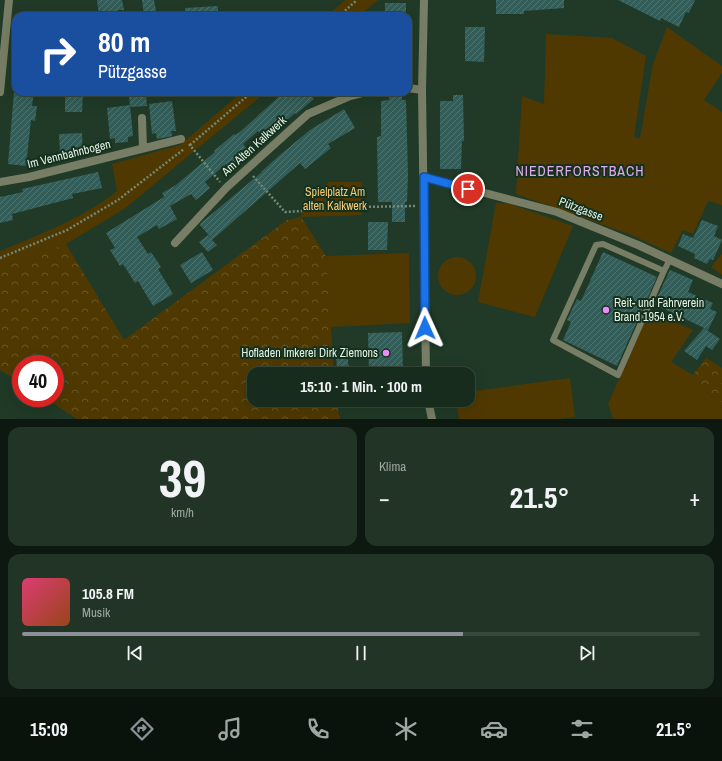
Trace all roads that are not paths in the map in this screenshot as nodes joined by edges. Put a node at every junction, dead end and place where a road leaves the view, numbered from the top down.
1 (9, 0) edge
2 (424, 0) edge
3 (412, 89) edge
4 (422, 90) junction
5 (0, 92) edge
6 (350, 96) edge
7 (142, 118) dead end
8 (181, 139) dead end
9 (143, 148) junction
10 (424, 177) junction
11 (0, 182) edge
12 (175, 243) dead end
13 (670, 259) junction
14 (664, 271) junction
15 (722, 284) edge
16 (426, 367) edge
17 (429, 407) edge
18 (432, 419) edge

1 - 5 street
2 - 4 street
3 - 4 street
4 - 10 street
6 - 12 street, Am Alten Kalkwerk
7 - 9 street
8 - 9 street, Im Vennbahnbogen
9 - 11 street, Im Vennbahnbogen
10 - 13 street, Pützgasse
10 - 16 street
13 - 14 lane
13 - 15 street, Pützgasse
14 - 14 lane
17 - 18 street

